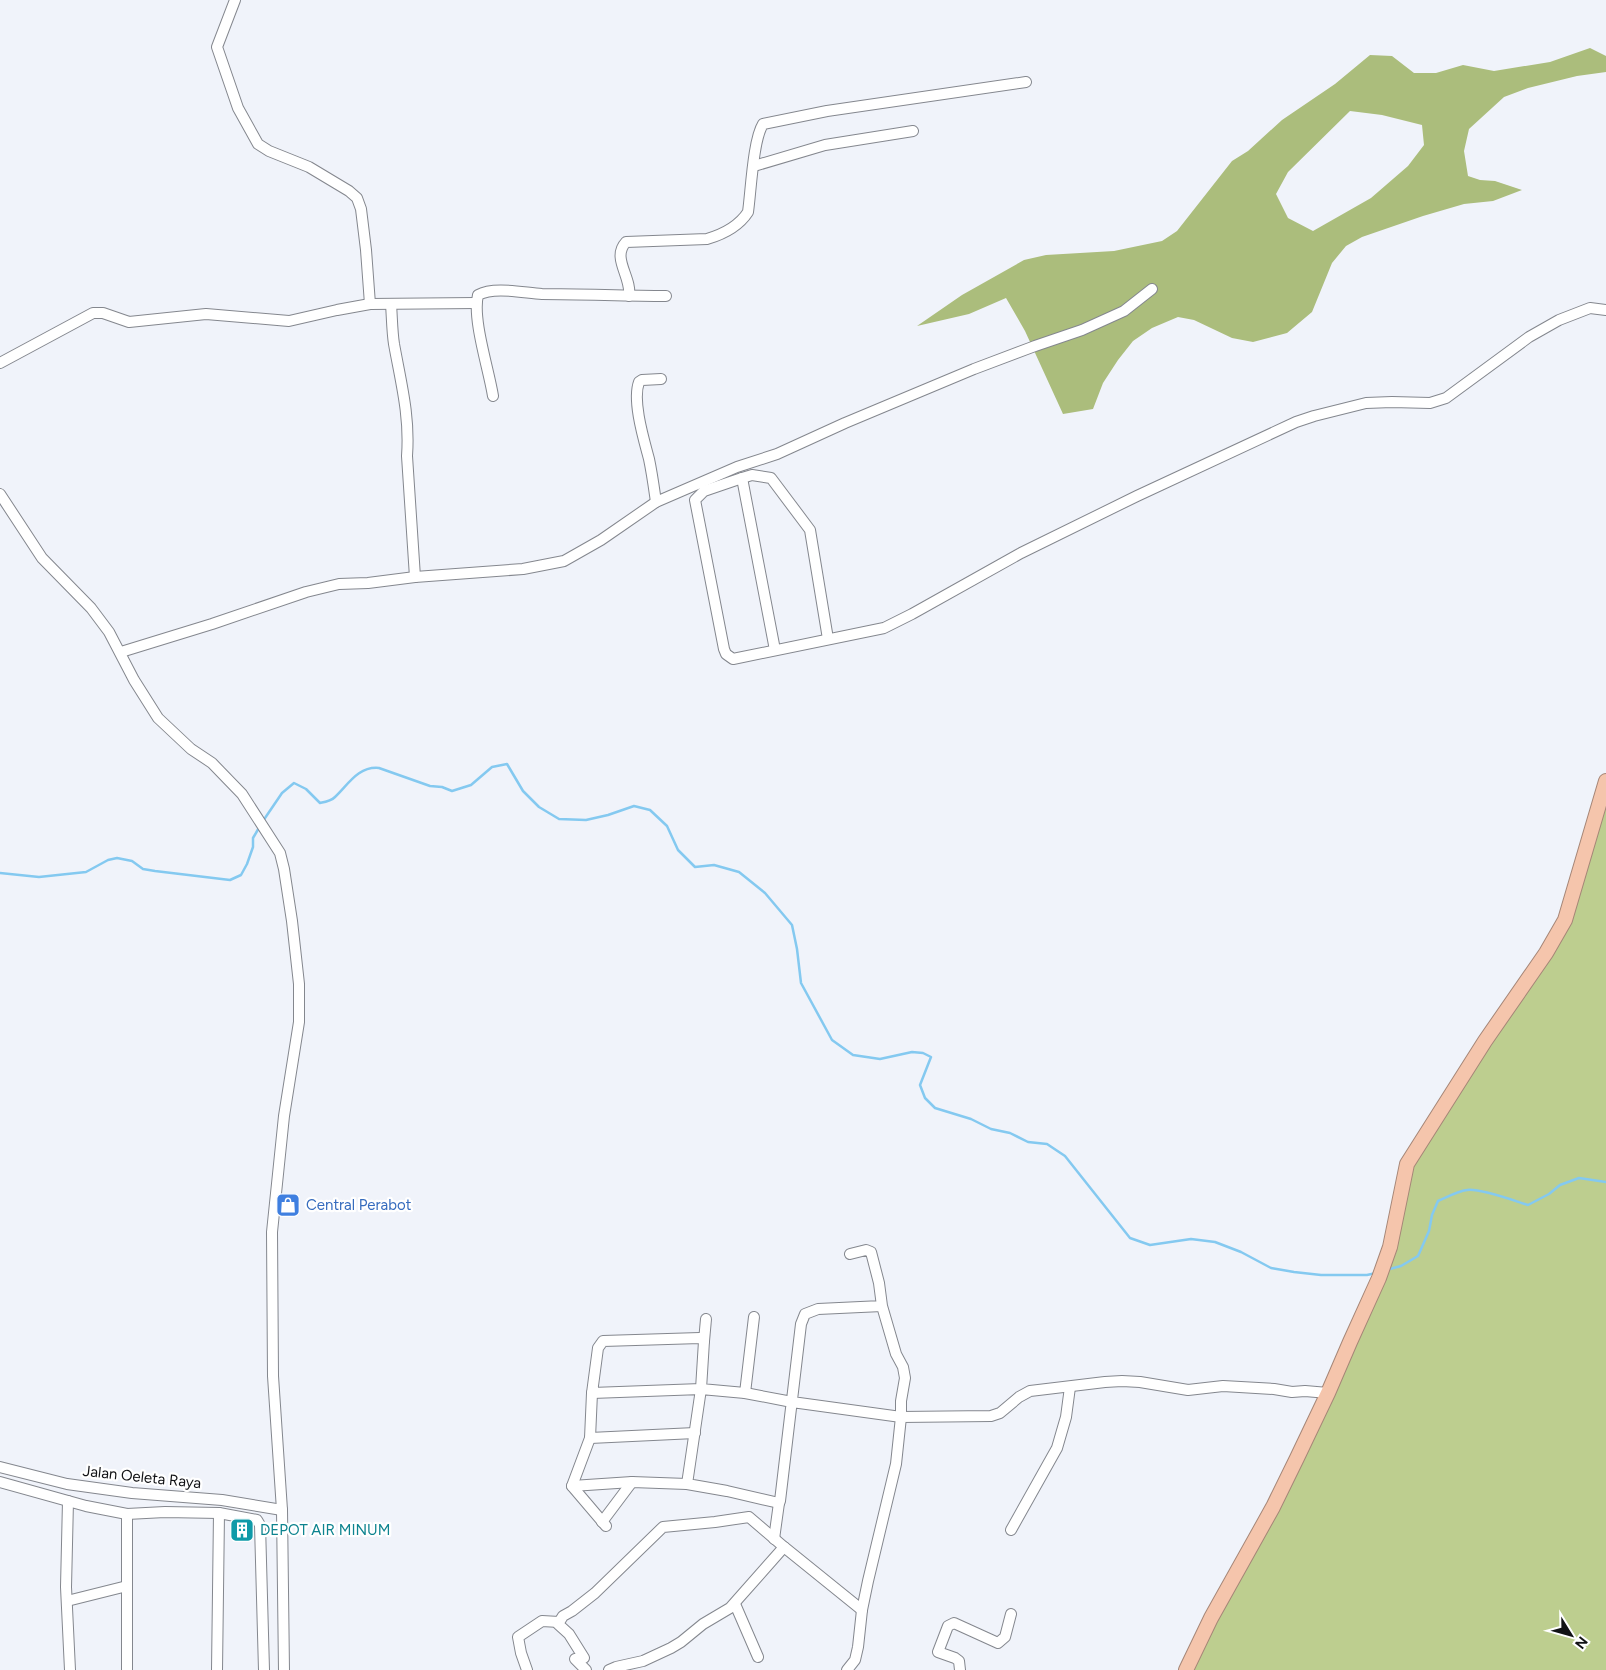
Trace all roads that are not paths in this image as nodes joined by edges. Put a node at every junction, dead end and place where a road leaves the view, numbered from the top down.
1 (235, 0) edge
2 (1026, 82) dead end
3 (913, 131) dead end
4 (754, 166) junction
5 (1152, 289) dead end
6 (629, 296) junction
7 (666, 296) dead end
8 (476, 303) junction
9 (370, 304) junction
10 (391, 304) junction
11 (1606, 310) edge
12 (0, 363) edge
13 (660, 379) dead end
14 (493, 396) dead end
15 (742, 478) junction
16 (0, 494) edge
17 (656, 502) junction
18 (415, 577) junction
19 (828, 639) junction
20 (775, 650) junction
21 (121, 652) junction
22 (1606, 781) edge
23 (850, 1254) dead end
24 (882, 1306) junction
25 (754, 1317) dead end
26 (706, 1319) dead end
27 (704, 1341) junction
28 (1070, 1387) junction
29 (702, 1389) junction
30 (592, 1393) junction
31 (745, 1393) junction
32 (1328, 1393) junction
33 (792, 1402) junction
34 (901, 1417) junction
35 (695, 1433) junction
36 (590, 1438) junction
37 (0, 1467) edge
38 (0, 1482) edge
39 (632, 1482) junction
40 (687, 1484) junction
41 (572, 1486) junction
42 (68, 1501) junction
43 (779, 1503) junction
44 (282, 1510) junction
45 (219, 1513) junction
46 (127, 1514) junction
47 (1011, 1530) dead end
48 (774, 1539) junction
49 (784, 1547) junction
50 (127, 1586) junction
51 (67, 1601) junction
52 (734, 1604) junction
53 (862, 1610) junction
54 (1011, 1614) dead end
55 (559, 1622) junction
56 (758, 1657) dead end
57 (70, 1670) edge
58 (127, 1670) edge
59 (218, 1670) edge
60 (264, 1670) edge
61 (284, 1670) edge
62 (527, 1670) edge
63 (586, 1670) edge
64 (609, 1670) edge
65 (847, 1670) edge
66 (960, 1670) edge
67 (1186, 1670) edge

1 - 9 street
2 - 4 street
3 - 4 street
4 - 6 street
5 - 17 street
6 - 7 street
6 - 8 street
8 - 10 street
8 - 14 street
9 - 10 street
9 - 12 street
10 - 18 street
11 - 19 street
13 - 17 street
15 - 19 street
15 - 20 street
15 - 20 street
16 - 21 street
17 - 18 street
18 - 21 street
19 - 20 street
21 - 44 street
22 - 32 highway
23 - 24 street
24 - 33 street
24 - 34 street
25 - 31 street
26 - 27 street
27 - 29 street
27 - 30 street
28 - 32 street
28 - 34 street
28 - 47 street
29 - 30 street
29 - 31 street
29 - 35 street
30 - 36 street
31 - 33 street
32 - 67 highway
33 - 34 street
33 - 43 street
34 - 53 street
35 - 36 street
35 - 40 street
36 - 41 street
37 - 44 street, Jalan Oeleta Raya
38 - 42 street
39 - 40 street
39 - 41 street
39 - 41 street
40 - 43 street
42 - 46 street
42 - 51 street
43 - 48 street
44 - 61 street
45 - 46 street
45 - 59 street
45 - 60 street
46 - 50 street
48 - 49 street
48 - 55 street
49 - 52 street
49 - 53 street
50 - 51 street
50 - 58 street
51 - 57 street
52 - 56 street
52 - 64 street
53 - 65 street
54 - 66 street
55 - 62 street
55 - 63 street

